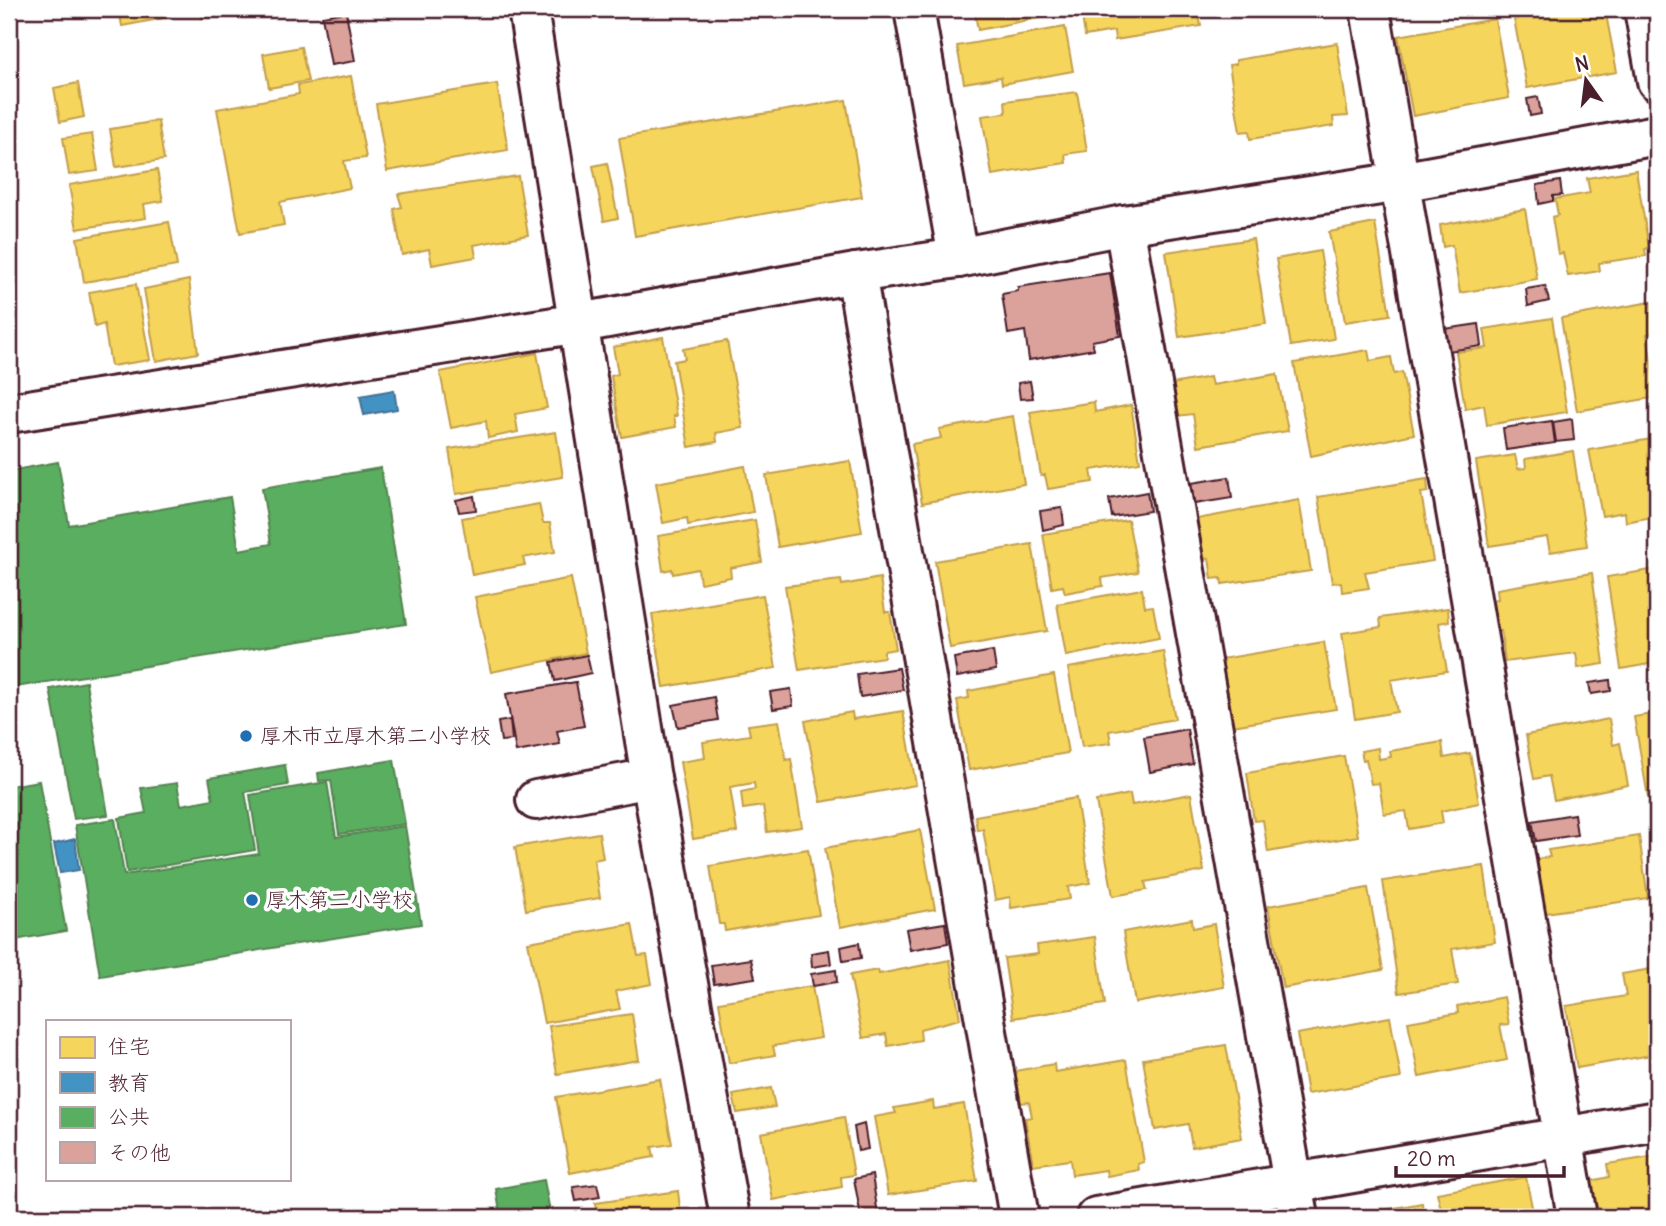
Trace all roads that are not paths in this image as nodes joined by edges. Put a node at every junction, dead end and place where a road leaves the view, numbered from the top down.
1 (528, 9) edge
2 (914, 9) edge
3 (1370, 9) edge
4 (1644, 9) edge
5 (1657, 81) edge
6 (1657, 135) edge
7 (1400, 181) junction
8 (1124, 225) junction
9 (958, 258) junction
10 (856, 273) junction
11 (580, 323) junction
12 (9, 413) edge
13 (651, 779) junction
14 (536, 800) dead end
15 (1657, 1121) edge
16 (1564, 1137) junction
17 (1296, 1201) edge
18 (730, 1217) edge
19 (1019, 1217) edge
20 (1096, 1217) edge
21 (1577, 1217) edge

1 - 11 street
2 - 9 street
3 - 7 street
4 - 5 street
6 - 7 street
7 - 8 street
7 - 16 street
8 - 9 street
8 - 17 street
9 - 10 street
10 - 11 street
10 - 19 street
11 - 12 street
11 - 13 street
13 - 14 street
13 - 18 street
15 - 16 street
16 - 17 street
16 - 21 street
17 - 20 street

